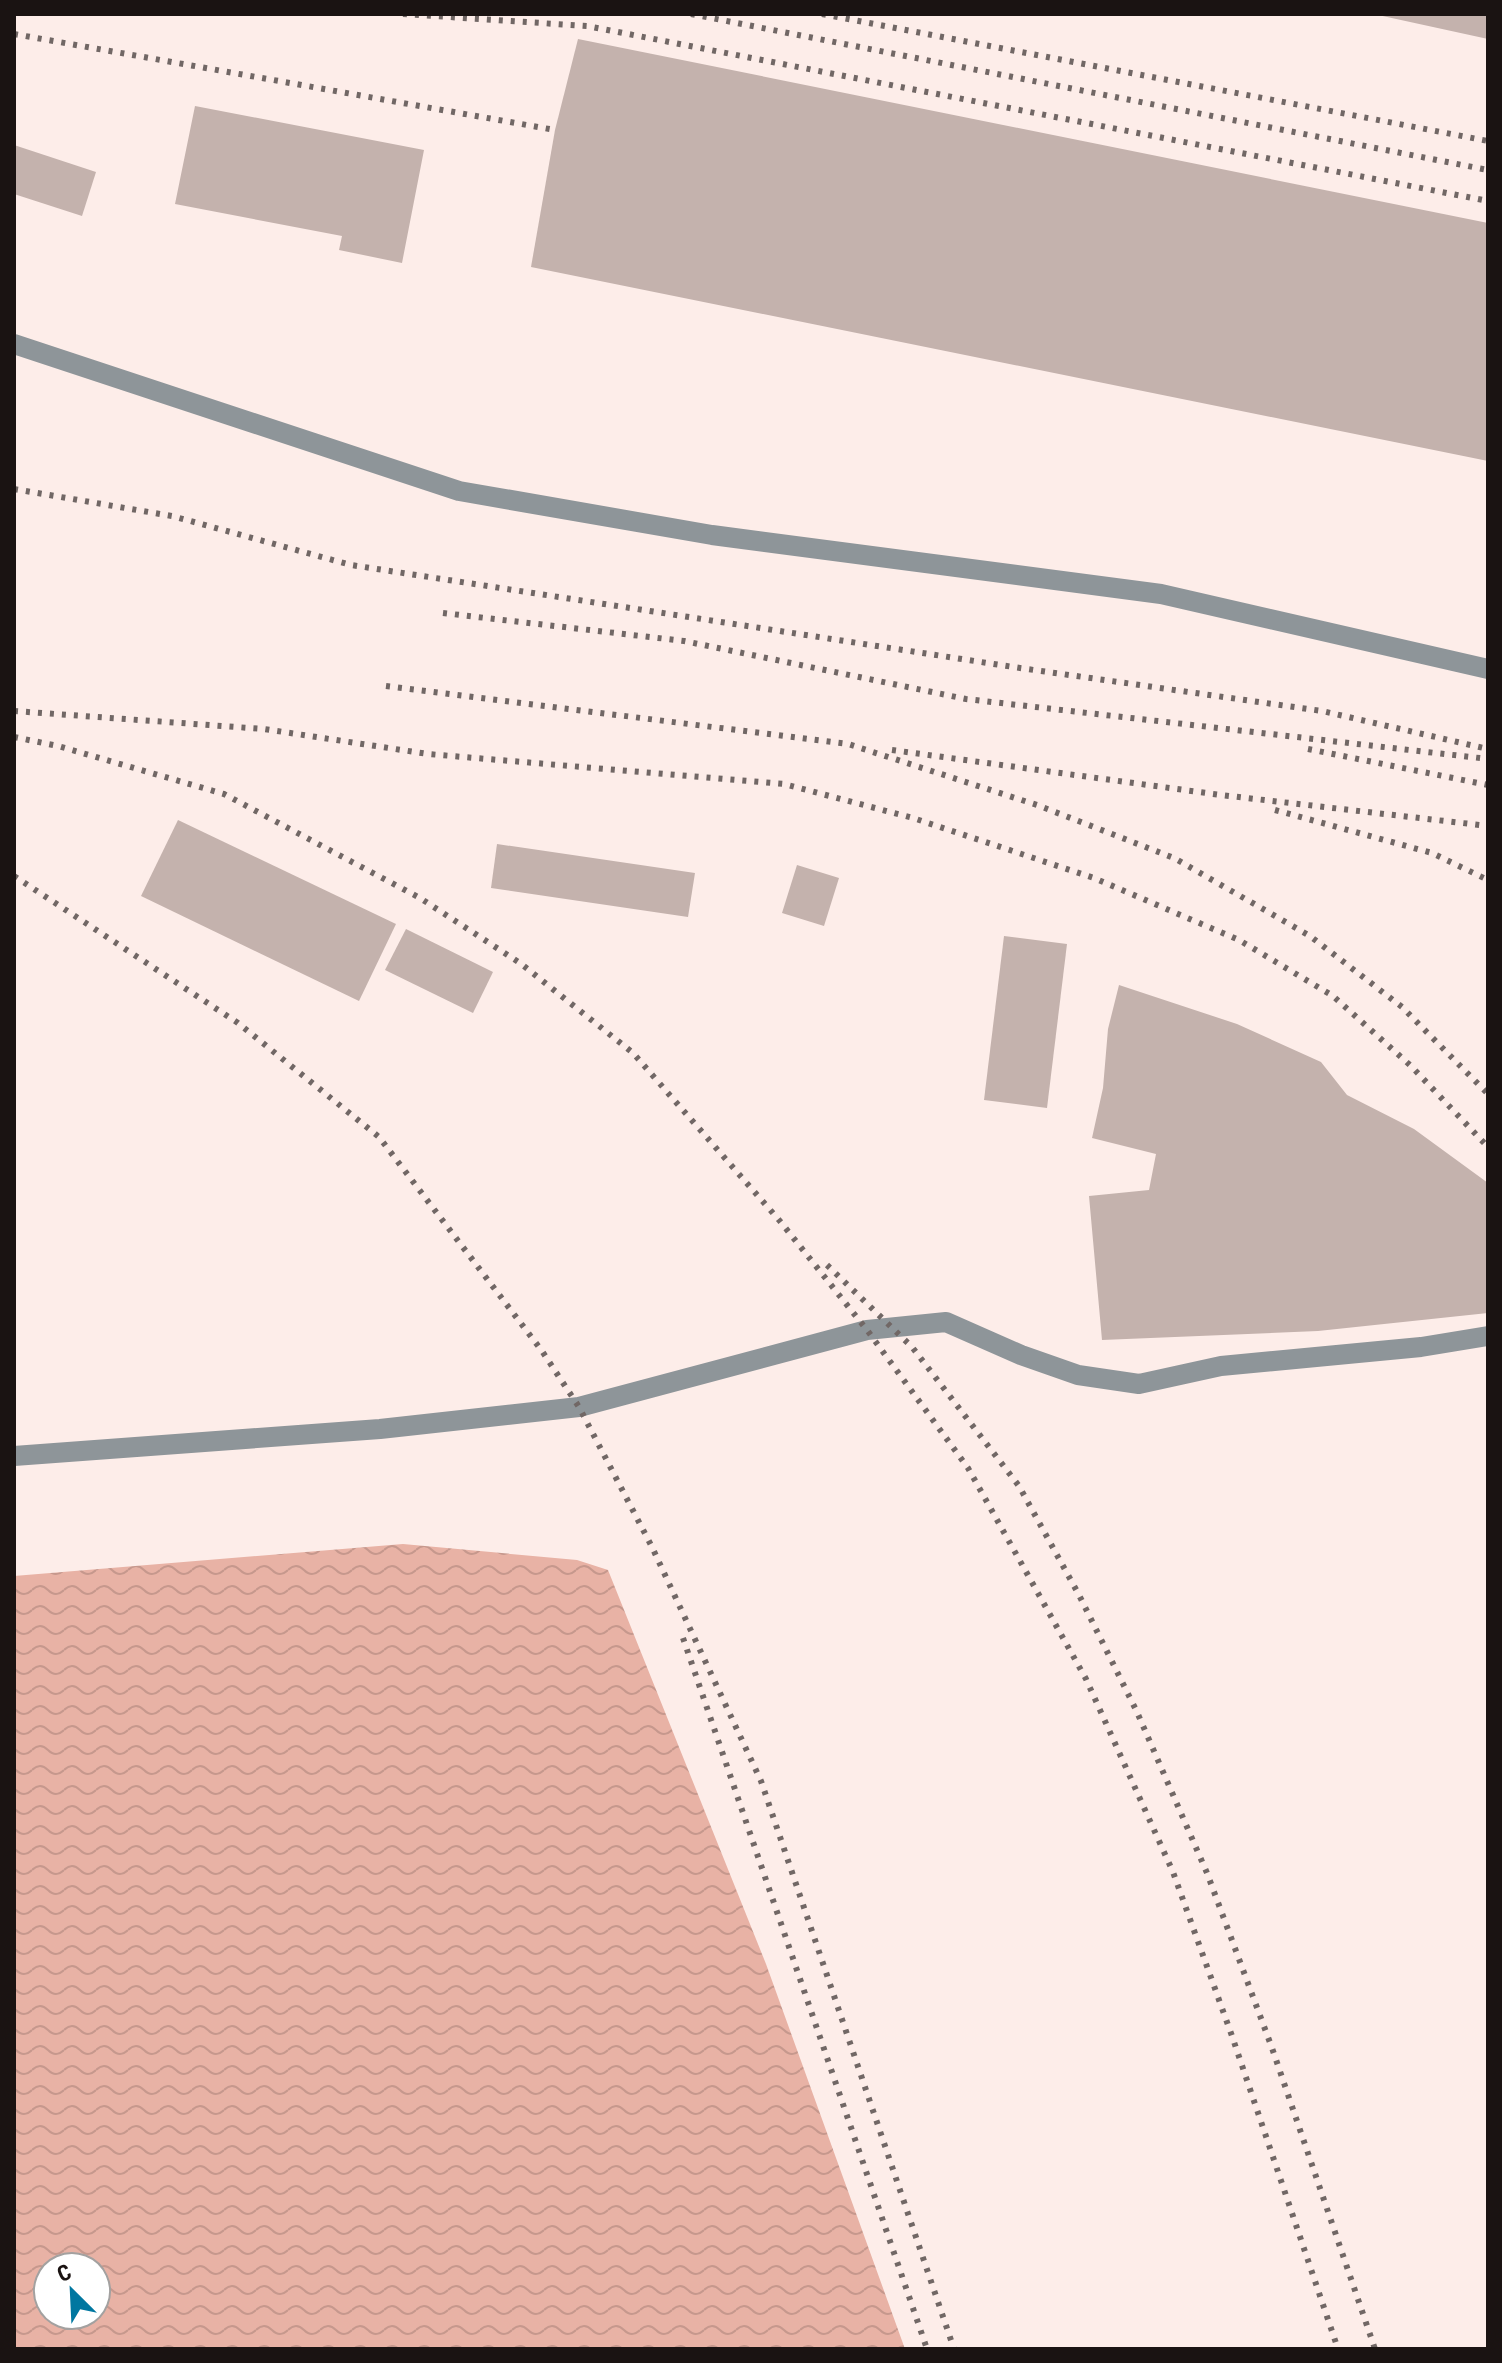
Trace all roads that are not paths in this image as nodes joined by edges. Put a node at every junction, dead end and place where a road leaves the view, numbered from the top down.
1 (14, 344) edge
2 (1488, 669) edge
3 (1488, 1336) edge
4 (14, 1456) edge

1 - 2 street
3 - 4 street

